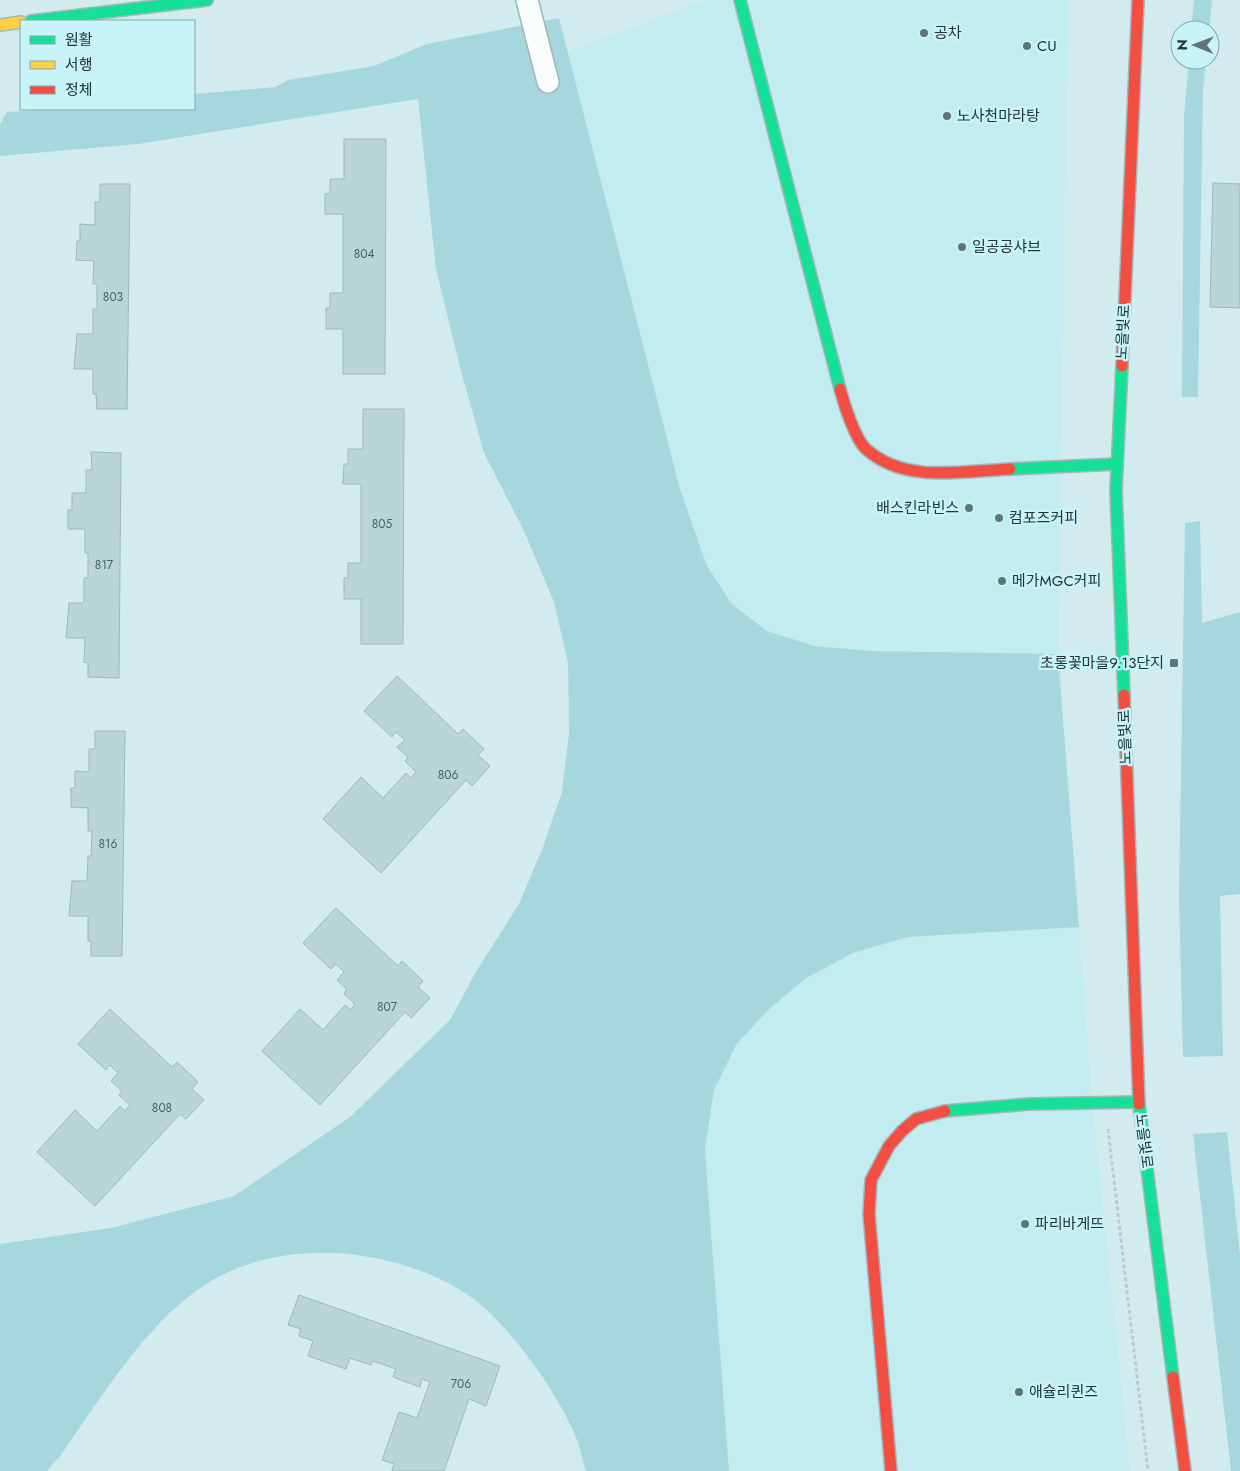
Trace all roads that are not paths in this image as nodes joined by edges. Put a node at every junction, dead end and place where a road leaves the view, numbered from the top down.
1 (207, 0) edge
2 (526, 0) edge
3 (740, 0) edge
4 (1138, 0) edge
5 (39, 20) edge
6 (20, 22) edge
7 (0, 25) edge
8 (548, 82) dead end
9 (1117, 464) junction
10 (1139, 1102) junction
11 (891, 1471) edge
12 (1185, 1471) edge

1 - 5 street
2 - 8 street
3 - 9 street
4 - 9 street, 노을빛로
6 - 7 street
9 - 10 street, 노을빛로
10 - 11 street
10 - 12 street, 노을빛로

